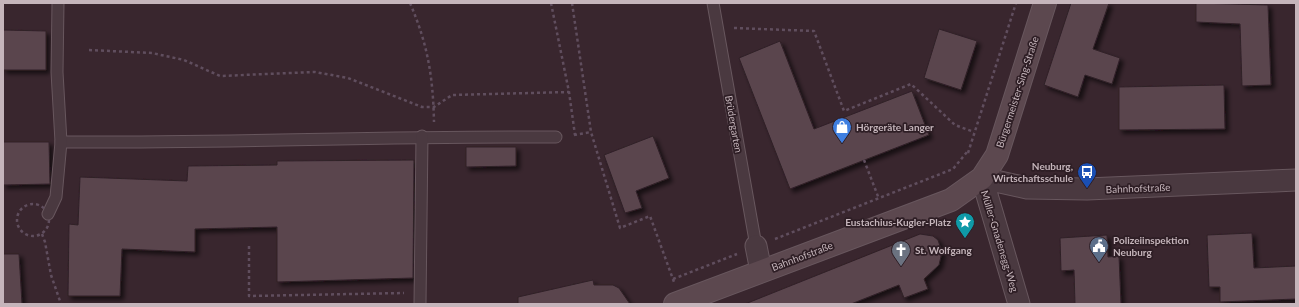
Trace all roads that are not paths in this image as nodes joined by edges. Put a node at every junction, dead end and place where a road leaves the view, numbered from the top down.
1 (58, 3) edge
2 (713, 3) edge
3 (1045, 3) edge
4 (422, 136) junction
5 (556, 136) dead end
6 (61, 142) junction
7 (982, 178) junction
8 (1296, 180) edge
9 (48, 214) dead end
10 (756, 246) joint
11 (761, 271) junction
12 (678, 303) edge
13 (420, 304) edge
14 (1019, 304) edge

1 - 6 lane
2 - 10 lane, Brüdergarten
3 - 7 main road, Bürgermeister-Sing-Straße
4 - 5 lane
4 - 6 lane
4 - 13 lane
6 - 9 lane
7 - 8 street, Bahnhofstraße
7 - 11 main road, Bahnhofstraße
7 - 14 street, Müller-Gnadenegg-Weg
10 - 11 street
11 - 12 main road, Bahnhofstraße

